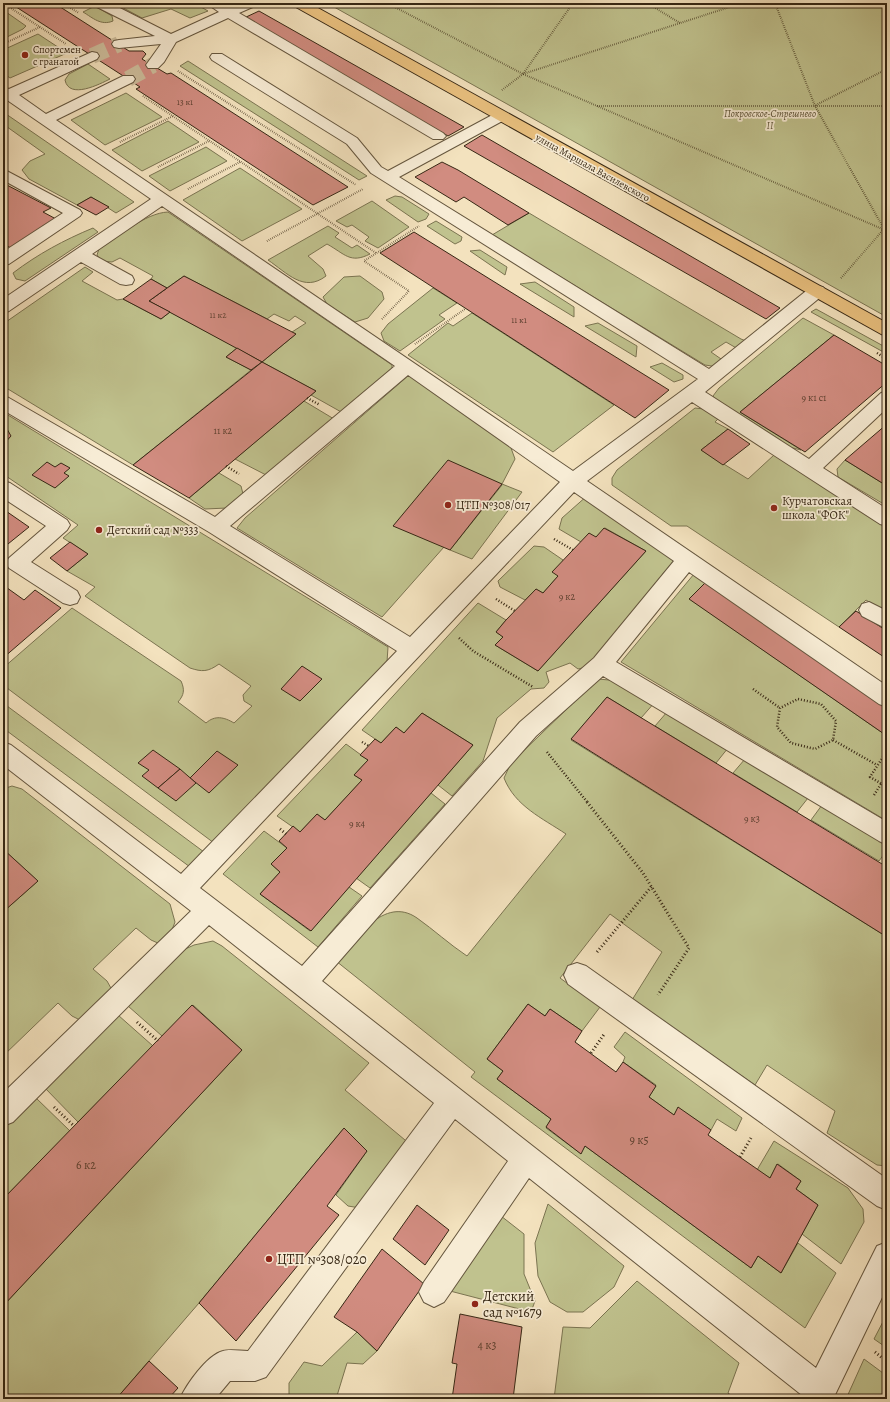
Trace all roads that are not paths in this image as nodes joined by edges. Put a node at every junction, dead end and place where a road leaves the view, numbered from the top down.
1 (100, 3) edge
2 (213, 3) edge
3 (250, 3) edge
4 (299, 3) edge
5 (229, 12) junction
6 (170, 39) junction
7 (119, 44) tunnel mouth
8 (90, 57) tunnel mouth
9 (217, 57) dead end
10 (156, 62) tunnel mouth
11 (125, 80) tunnel mouth
12 (5, 94) edge
13 (501, 116) junction
14 (44, 120) junction
15 (438, 136) dead end
16 (3, 174) edge
17 (388, 177) junction
18 (162, 200) junction
19 (81, 255) junction
20 (3, 260) edge
21 (126, 280) dead end
22 (809, 287) junction
23 (3, 307) edge
24 (887, 330) edge
25 (401, 362) junction
26 (710, 378) junction
27 (692, 393) junction
28 (887, 398) edge
29 (3, 402) edge
30 (810, 469) junction
31 (573, 481) junction
32 (3, 488) edge
33 (887, 520) edge
34 (216, 528) junction
35 (687, 560) junction
36 (70, 597) dead end
37 (869, 610) dead end
38 (887, 622) edge
39 (412, 649) junction
40 (602, 664) junction
41 (887, 698) edge
42 (8, 763) edge
43 (887, 834) edge
44 (183, 889) junction
45 (209, 909) junction
46 (578, 975) road end
47 (304, 983) junction
48 (454, 1100) junction
49 (3, 1112) edge
50 (526, 1158) junction
51 (887, 1196) edge
52 (887, 1256) edge
53 (434, 1292) dead end
54 (819, 1395) edge
55 (195, 1399) edge

1 - 6 lane
2 - 5 lane
3 - 5 lane
4 - 13 main road, улица Маршала Василевского
5 - 6 lane
5 - 15 lane
6 - 7 lane
6 - 10 lane
8 - 12 lane
9 - 17 lane
11 - 14 lane
12 - 14 lane
13 - 17 lane
13 - 22 main road, улица Маршала Василевского
14 - 18 lane
16 - 20 lane
17 - 26 lane
18 - 19 lane
18 - 25 lane
19 - 21 lane
19 - 23 lane
22 - 24 main road, улица Маршала Василевского
22 - 26 lane
25 - 31 lane
25 - 34 lane
26 - 27 lane
27 - 30 lane
27 - 31 lane
28 - 30 lane
29 - 34 lane
30 - 33 lane
31 - 35 lane
31 - 39 lane
32 - 36 lane
34 - 39 lane
35 - 40 lane
35 - 41 lane
37 - 38 lane
39 - 44 lane
40 - 43 lane
40 - 47 lane
42 - 44 lane
44 - 45 lane
45 - 47 lane
45 - 49 lane
46 - 51 lane
47 - 48 lane
48 - 50 lane
48 - 55 lane
50 - 53 lane
50 - 54 lane
52 - 54 lane

